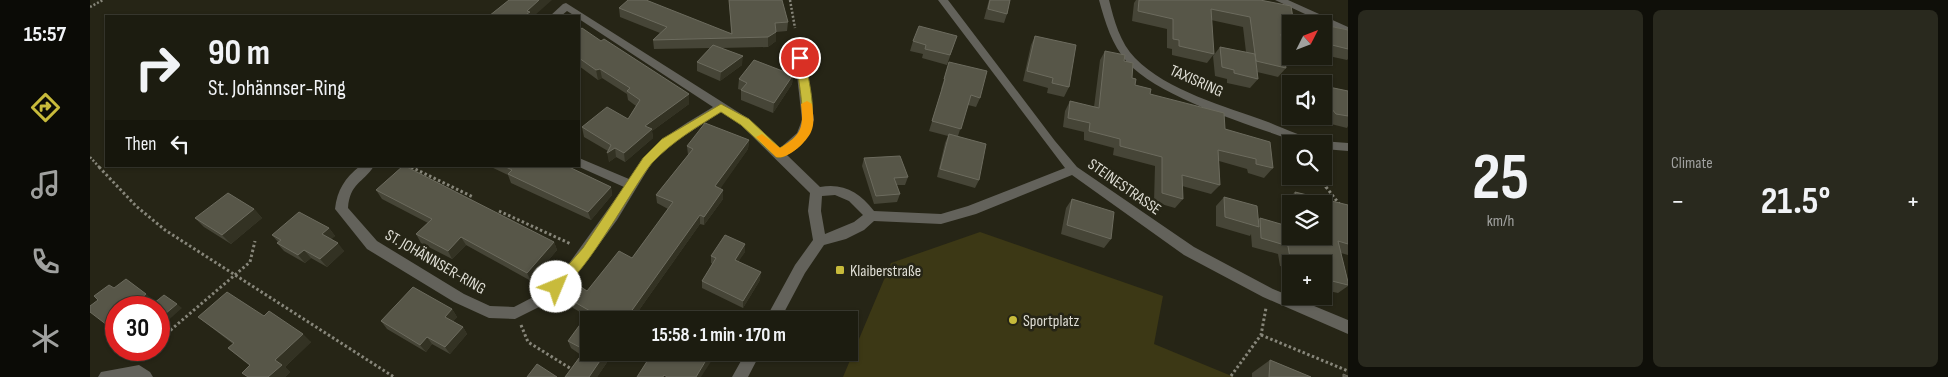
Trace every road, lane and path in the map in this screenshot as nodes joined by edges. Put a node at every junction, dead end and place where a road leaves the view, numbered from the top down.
1 (103, 0) edge
2 (790, 0) edge
3 (943, 0) edge
4 (1104, 0) edge
5 (1280, 0) edge
6 (90, 7) edge
7 (556, 15) edge
8 (579, 15) edge
9 (580, 16) edge
10 (1348, 31) edge
11 (798, 40) joint
12 (721, 107) junction
13 (1293, 135) edge
14 (1332, 146) edge
15 (1348, 147) edge
16 (780, 154) junction
17 (90, 157) edge
18 (580, 162) edge
19 (367, 167) edge
20 (412, 167) edge
21 (1073, 170) junction
22 (1326, 185) edge
23 (630, 186) junction
24 (817, 192) junction
25 (473, 197) dead end
26 (1342, 208) edge
27 (499, 211) dead end
28 (872, 216) junction
29 (255, 241) dead end
30 (820, 242) junction
31 (587, 252) junction
32 (234, 276) junction
33 (1268, 293) junction
34 (777, 311) edge
35 (515, 314) junction
36 (1348, 327) edge
37 (170, 331) edge
38 (1261, 335) junction
39 (749, 361) edge
40 (1348, 371) edge
41 (575, 372) edge
42 (1231, 376) edge
43 (106, 377) edge
44 (145, 377) edge
45 (394, 377) edge
46 (740, 377) edge

1 - 6 path
2 - 11 path
3 - 21 street, STEINESTRASSE
4 - 13 street, TAXISRING
5 - 10 street
7 - 8 street
9 - 12 street
11 - 16 street
12 - 16 street
12 - 23 street
14 - 15 street, TAXISRING
16 - 24 street
17 - 32 path
18 - 23 street
19 - 35 street, ST. JOHÄNNSER-RING
20 - 25 path
21 - 28 street
21 - 33 street, STEINESTRASSE
22 - 26 path
23 - 31 street
24 - 28 street
24 - 30 street
27 - 31 path
28 - 30 street
29 - 32 path
30 - 34 street
31 - 35 street
32 - 37 path
32 - 45 path
33 - 36 street, STEINESTRASSE
33 - 38 path
35 - 41 path
38 - 40 path
38 - 42 path
39 - 46 street
43 - 44 street

